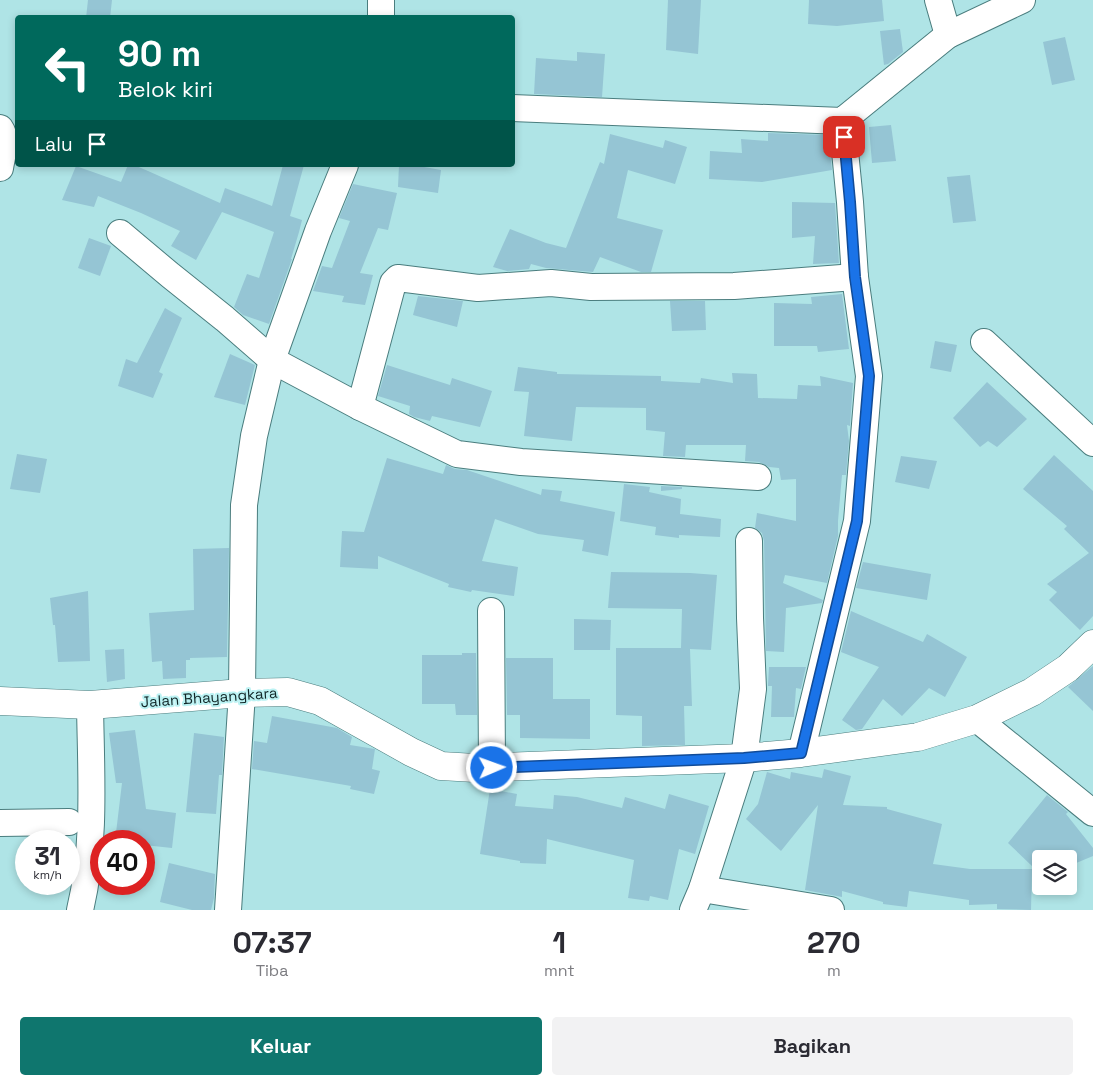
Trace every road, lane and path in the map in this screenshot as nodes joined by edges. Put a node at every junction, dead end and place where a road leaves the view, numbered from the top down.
1 (382, 0) edge
2 (938, 0) edge
3 (1022, 0) edge
4 (381, 15) edge
5 (948, 35) junction
6 (515, 108) edge
7 (842, 121) junction
8 (0, 128) edge
9 (344, 167) edge
10 (0, 168) edge
11 (120, 233) dead end
12 (855, 277) junction
13 (984, 342) dead end
14 (272, 360) junction
15 (360, 406) junction
16 (1093, 443) edge
17 (758, 477) dead end
18 (749, 541) dead end
19 (492, 611) dead end
20 (1093, 644) edge
21 (242, 693) junction
22 (0, 701) edge
23 (90, 705) junction
24 (977, 719) junction
25 (801, 753) junction
26 (744, 758) junction
27 (492, 768) junction
28 (1093, 813) edge
29 (69, 822) dead end
30 (0, 823) edge
31 (697, 899) edge
32 (80, 910) edge
33 (228, 910) edge
34 (831, 910) edge

1 - 4 street
2 - 5 street
3 - 5 street
5 - 7 street
6 - 7 street
7 - 12 street
8 - 10 street
9 - 14 street
11 - 14 street
12 - 15 street
12 - 25 street
13 - 16 street
14 - 15 street
14 - 21 street
15 - 17 street
18 - 26 street
19 - 27 street
20 - 24 street, Jalan Bhayangkara
21 - 23 street, Jalan Bhayangkara
21 - 27 street, Jalan Bhayangkara
21 - 33 street
22 - 23 street, Jalan Bhayangkara
23 - 32 street
24 - 25 street, Jalan Bhayangkara
24 - 28 street
25 - 26 street, Jalan Bhayangkara
26 - 27 street, Jalan Bhayangkara
26 - 31 street
29 - 30 street
31 - 34 street

